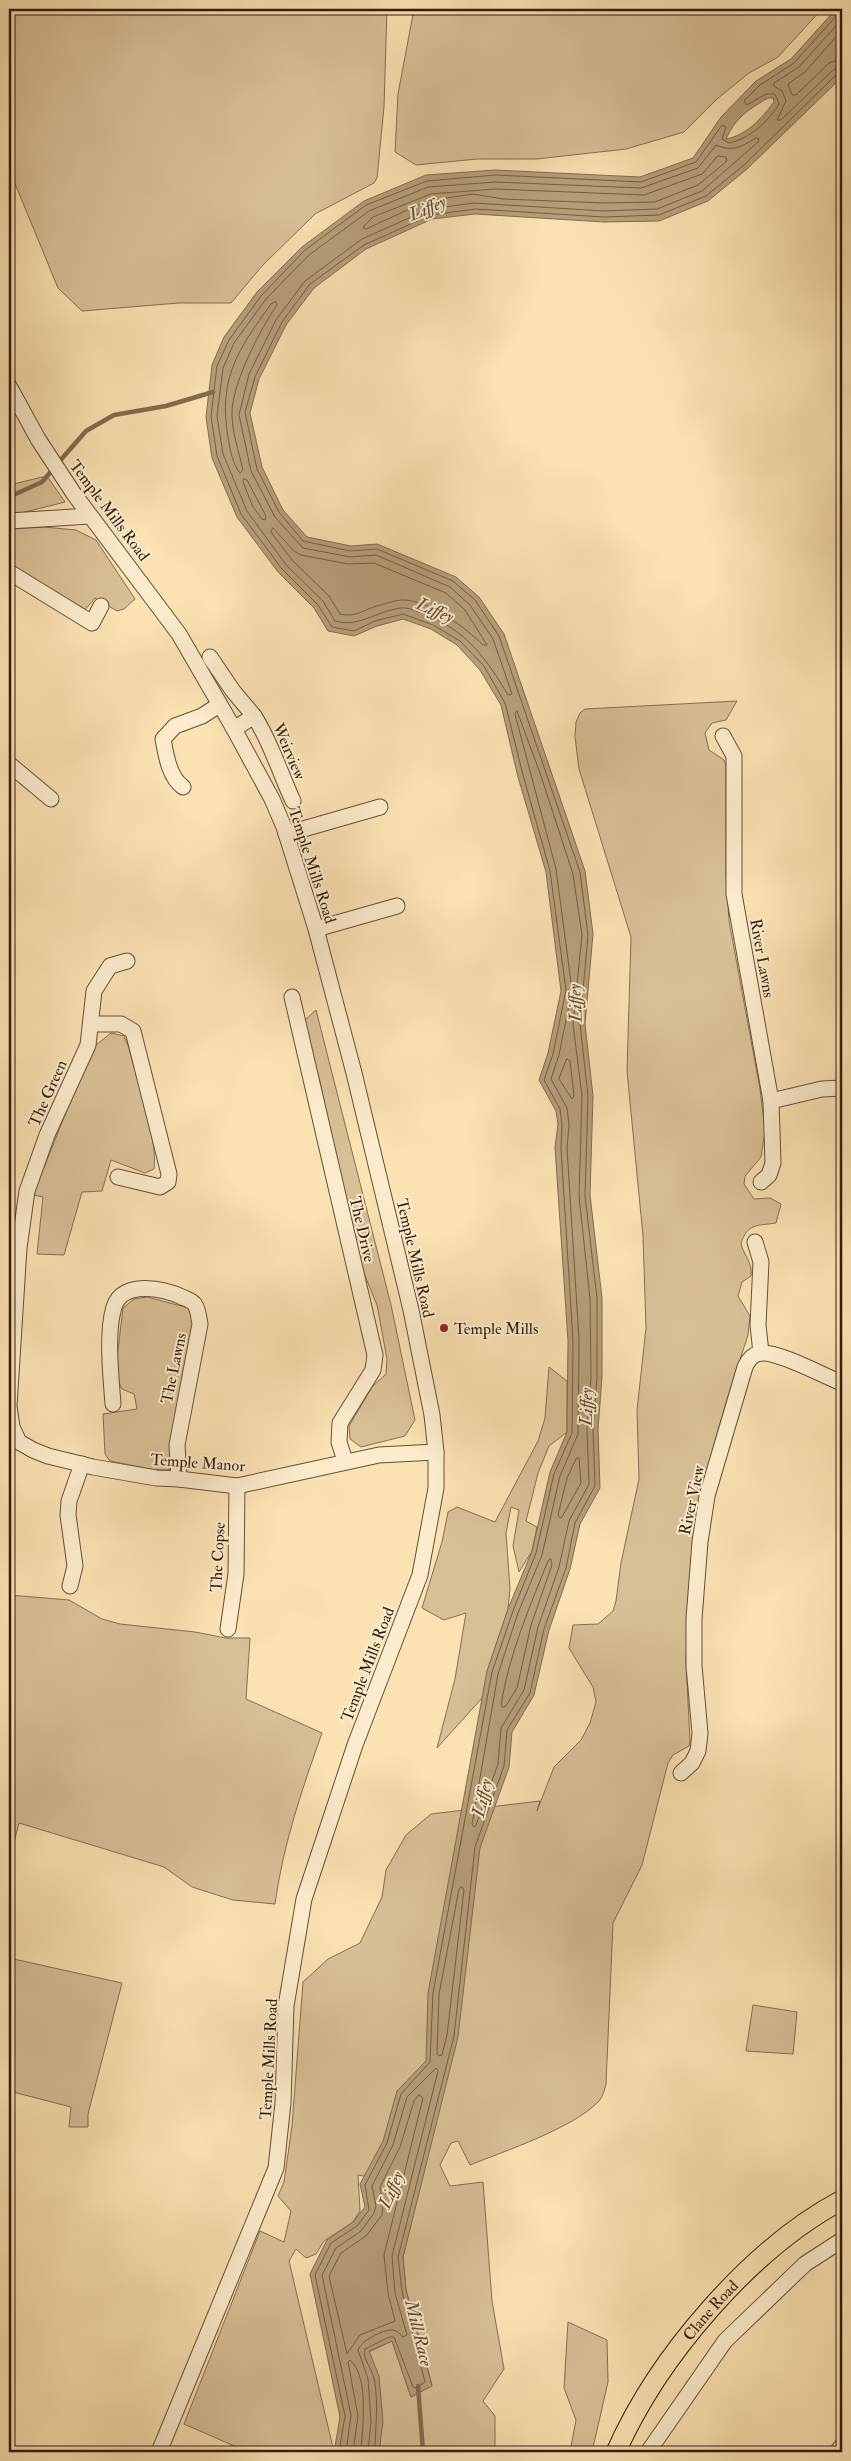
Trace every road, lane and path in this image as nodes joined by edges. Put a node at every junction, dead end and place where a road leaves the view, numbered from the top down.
1 (9, 386) edge
2 (90, 516) junction
3 (9, 521) edge
4 (9, 572) edge
5 (101, 606) dead end
6 (210, 657) dead end
7 (219, 705) junction
8 (254, 716) junction
9 (234, 729) junction
10 (723, 736) dead end
11 (9, 764) edge
12 (183, 787) dead end
13 (51, 799) dead end
14 (293, 801) dead end
15 (380, 807) dead end
16 (286, 834) junction
17 (397, 906) dead end
18 (316, 929) junction
19 (127, 961) dead end
20 (292, 997) dead end
21 (91, 1024) junction
22 (842, 1088) edge
23 (771, 1101) junction
24 (118, 1177) dead end
25 (761, 1182) dead end
26 (755, 1242) dead end
27 (14, 1247) edge
28 (761, 1353) junction
29 (842, 1383) edge
30 (113, 1404) dead end
31 (9, 1406) edge
32 (9, 1414) edge
33 (436, 1452) junction
34 (345, 1461) junction
35 (82, 1464) junction
36 (179, 1479) junction
37 (237, 1486) junction
38 (70, 1586) dead end
39 (228, 1628) dead end
40 (681, 1773) dead end
41 (842, 2200) edge
42 (842, 2240) edge
43 (842, 2446) edge
44 (159, 2452) edge
45 (616, 2452) edge
46 (648, 2452) edge
47 (837, 2452) edge

1 - 2 street, Temple Mills Road
2 - 3 street
2 - 7 street, Temple Mills Road
4 - 5 street
6 - 8 street, Weirview
7 - 9 street, Temple Mills Road
7 - 12 street
8 - 9 street, Weirview
8 - 14 street, Weirview
9 - 16 street, Temple Mills Road
10 - 23 street, River Lawns
11 - 13 street
15 - 16 street
16 - 18 street, Temple Mills Road
17 - 18 street
18 - 33 street, Temple Mills Road
19 - 21 street, The Green
20 - 34 street, The Drive
21 - 24 street
21 - 27 street, The Green
22 - 23 street
23 - 25 street, River Lawns
26 - 28 street
27 - 31 street, The Green
28 - 29 street
28 - 40 street, River View
30 - 36 street, The Lawns
31 - 32 street, The Green
32 - 35 street, Temple Manor
33 - 34 street, Temple Manor
33 - 44 street, Temple Mills Road
34 - 37 street, Temple Manor
35 - 36 street, Temple Manor
35 - 38 street
36 - 37 street, Temple Manor
37 - 39 street, The Copse
41 - 45 main road, Clane Road
42 - 46 street
43 - 47 street

